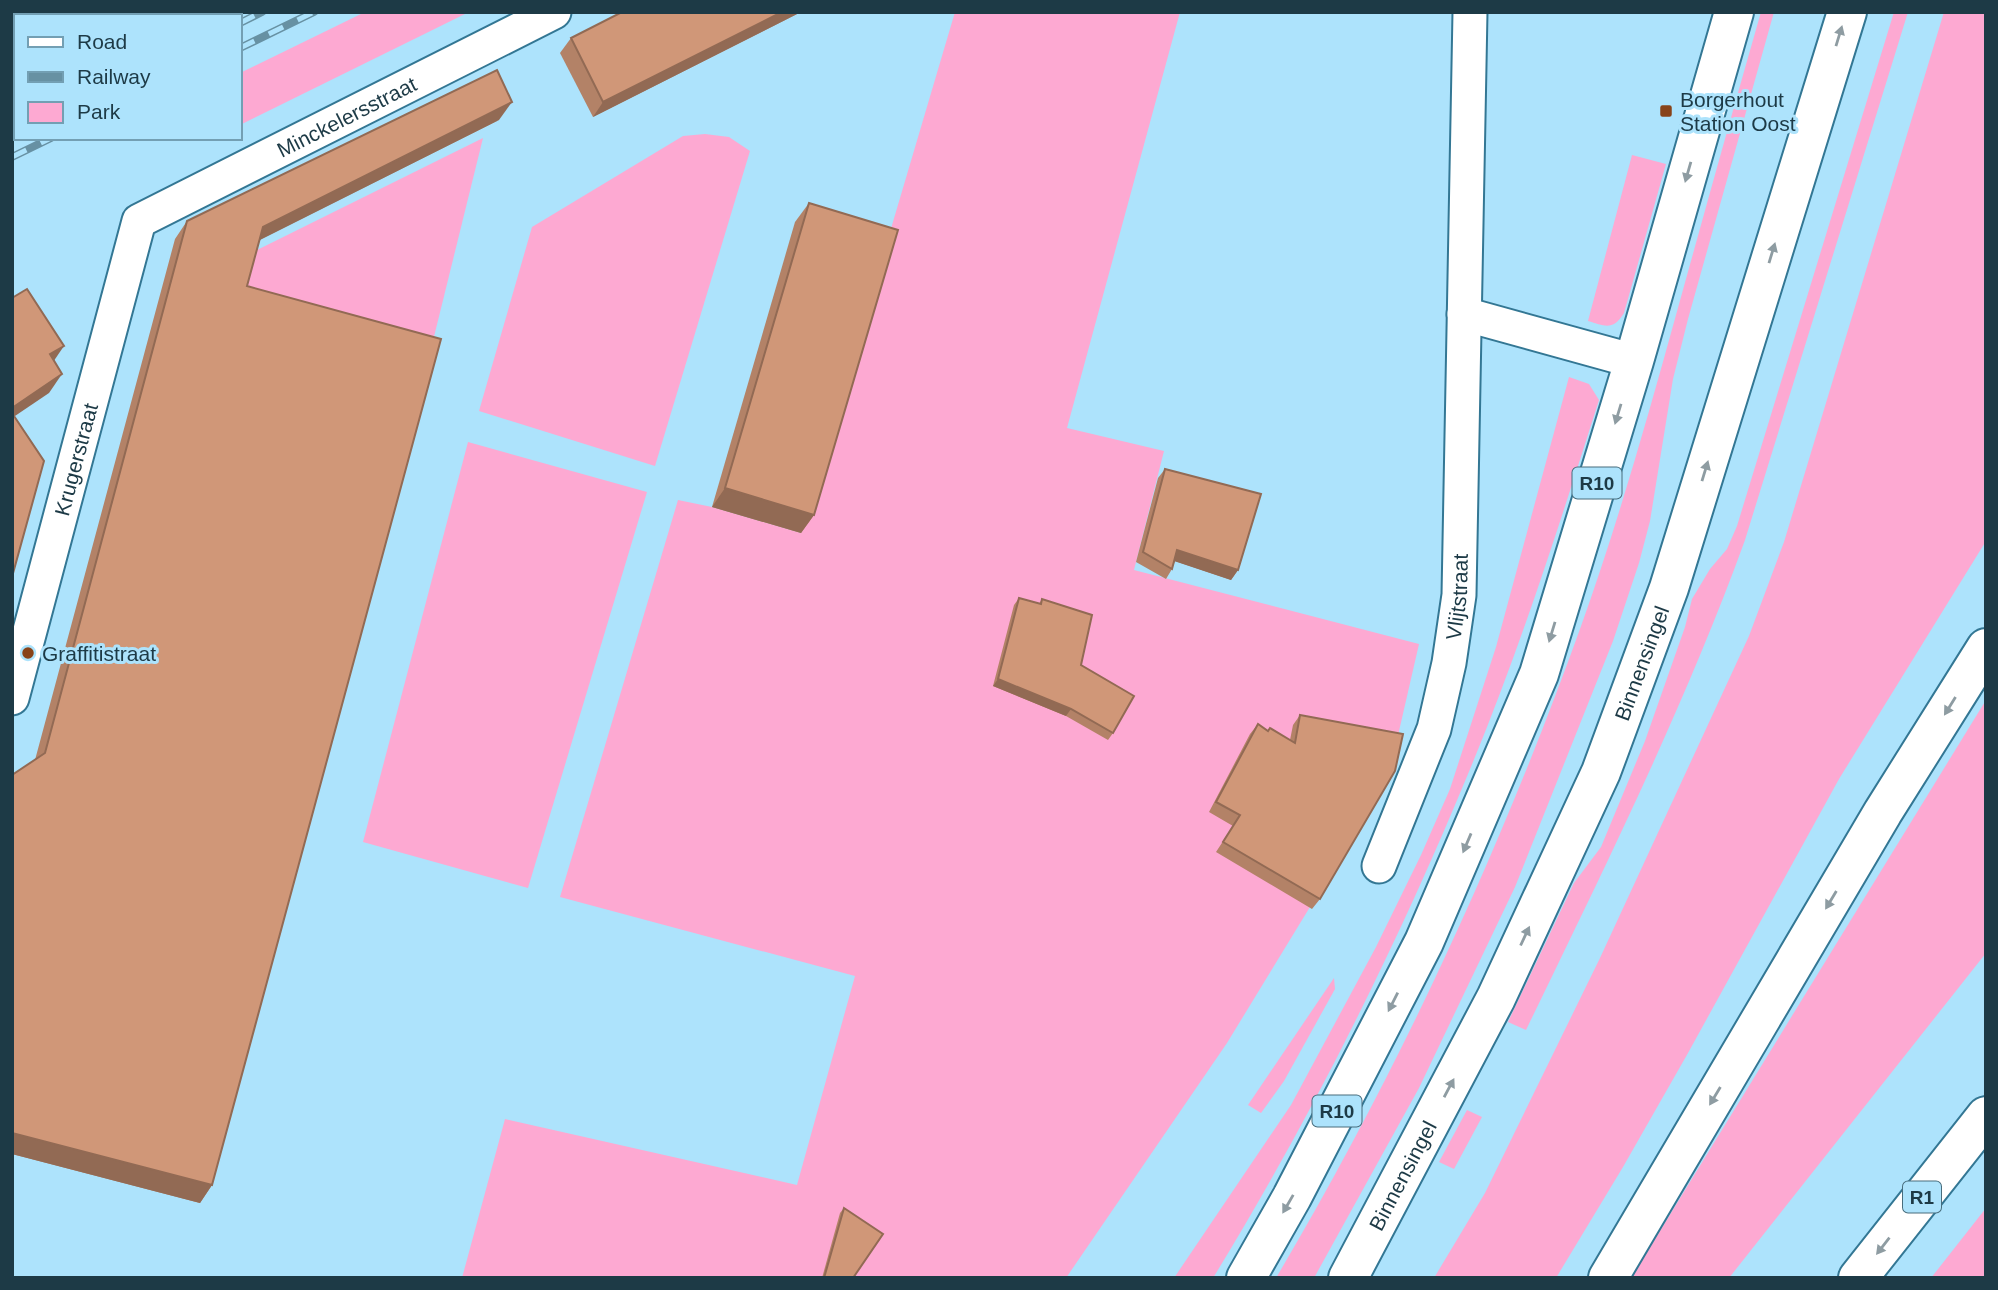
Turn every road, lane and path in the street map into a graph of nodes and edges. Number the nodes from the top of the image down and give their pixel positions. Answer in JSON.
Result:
{"nodes":[{"id":1,"x":554,"y":12,"type":"edge"},
{"id":2,"x":1470,"y":12,"type":"edge"},
{"id":3,"x":1734,"y":12,"type":"edge"},
{"id":4,"x":1847,"y":12,"type":"edge"},
{"id":5,"x":139,"y":220,"type":"joint"},
{"id":6,"x":1464,"y":314,"type":"junction"},
{"id":7,"x":1634,"y":361,"type":"junction"},
{"id":8,"x":1986,"y":648,"type":"edge"},
{"id":9,"x":12,"y":698,"type":"edge"},
{"id":10,"x":1378,"y":866,"type":"dead end"},
{"id":11,"x":1986,"y":1116,"type":"edge"},
{"id":12,"x":1246,"y":1278,"type":"edge"},
{"id":13,"x":1348,"y":1278,"type":"edge"},
{"id":14,"x":1608,"y":1278,"type":"edge"},
{"id":15,"x":1858,"y":1278,"type":"edge"}],
"edges":[{"from":1,"to":5,"type":"street","name":"Minckelersstraat"},
{"from":2,"to":6,"type":"street","name":"Vlijtstraat"},
{"from":3,"to":7,"type":"main road","number":"R10","one_way":true},
{"from":13,"to":4,"type":"main road","name":"Binnensingel","one_way":true},
{"from":5,"to":9,"type":"street","name":"Krugerstraat"},
{"from":6,"to":7,"type":"street"},
{"from":6,"to":10,"type":"street","name":"Vlijtstraat"},
{"from":7,"to":12,"type":"main road","number":"R10","one_way":true},
{"from":8,"to":14,"type":"main road","one_way":true},
{"from":11,"to":15,"type":"main road","number":"R1","one_way":true}]}
